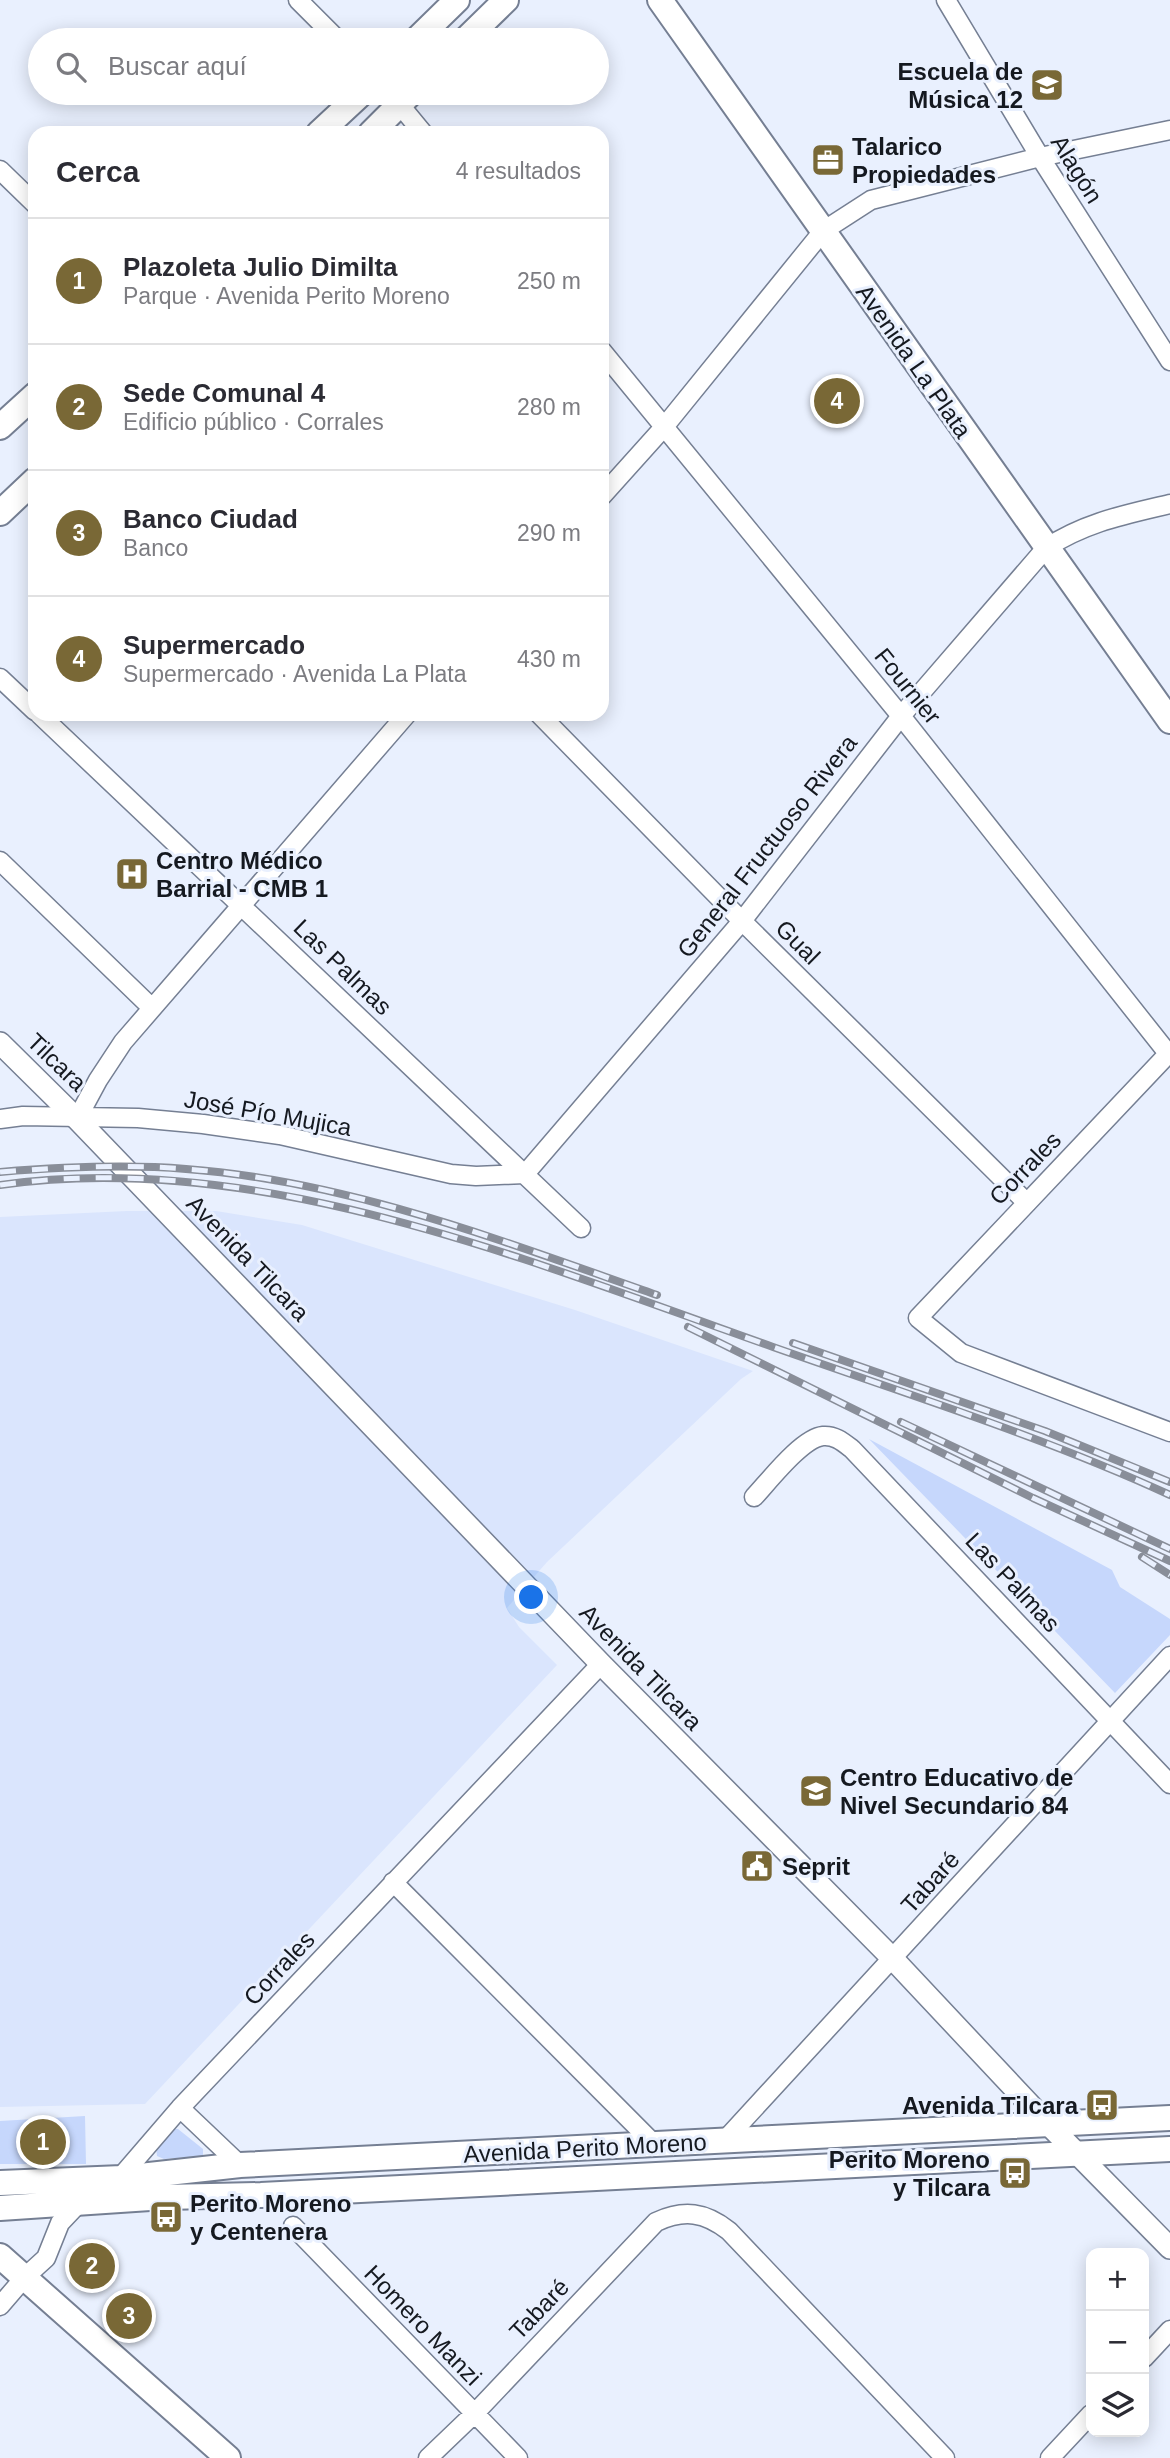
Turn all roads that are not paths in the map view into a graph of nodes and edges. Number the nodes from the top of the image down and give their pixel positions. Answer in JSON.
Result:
{"nodes":[{"id":1,"x":298,"y":0,"type":"edge"},
{"id":2,"x":457,"y":0,"type":"edge"},
{"id":3,"x":506,"y":0,"type":"edge"},
{"id":4,"x":660,"y":0,"type":"edge"},
{"id":5,"x":946,"y":0,"type":"edge"},
{"id":6,"x":326,"y":28,"type":"edge"},
{"id":7,"x":428,"y":28,"type":"edge"},
{"id":8,"x":477,"y":28,"type":"edge"},
{"id":9,"x":349,"y":105,"type":"edge"},
{"id":10,"x":393,"y":105,"type":"edge"},
{"id":11,"x":406,"y":105,"type":"edge"},
{"id":12,"x":327,"y":126,"type":"edge"},
{"id":13,"x":376,"y":126,"type":"edge"},
{"id":14,"x":419,"y":126,"type":"edge"},
{"id":15,"x":1170,"y":130,"type":"edge"},
{"id":16,"x":1040,"y":158,"type":"junction"},
{"id":17,"x":0,"y":170,"type":"edge"},
{"id":18,"x":28,"y":197,"type":"edge"},
{"id":19,"x":823,"y":231,"type":"junction"},
{"id":20,"x":609,"y":360,"type":"edge"},
{"id":21,"x":1170,"y":361,"type":"edge"},
{"id":22,"x":28,"y":401,"type":"edge"},
{"id":23,"x":0,"y":427,"type":"edge"},
{"id":24,"x":664,"y":427,"type":"junction"},
{"id":25,"x":28,"y":487,"type":"edge"},
{"id":26,"x":609,"y":488,"type":"edge"},
{"id":27,"x":1170,"y":504,"type":"edge"},
{"id":28,"x":0,"y":513,"type":"edge"},
{"id":29,"x":1046,"y":548,"type":"junction"},
{"id":30,"x":0,"y":678,"type":"edge"},
{"id":31,"x":28,"y":704,"type":"edge"},
{"id":32,"x":901,"y":716,"type":"junction"},
{"id":33,"x":47,"y":721,"type":"edge"},
{"id":34,"x":401,"y":721,"type":"edge"},
{"id":35,"x":547,"y":721,"type":"edge"},
{"id":36,"x":1170,"y":721,"type":"edge"},
{"id":37,"x":0,"y":861,"type":"edge"},
{"id":38,"x":241,"y":904,"type":"junction"},
{"id":39,"x":742,"y":921,"type":"junction"},
{"id":40,"x":152,"y":1008,"type":"junction"},
{"id":41,"x":0,"y":1043,"type":"edge"},
{"id":42,"x":1169,"y":1054,"type":"edge"},
{"id":43,"x":0,"y":1119,"type":"edge"},
{"id":44,"x":78,"y":1119,"type":"junction"},
{"id":45,"x":525,"y":1174,"type":"junction"},
{"id":46,"x":1026,"y":1202,"type":"junction"},
{"id":47,"x":581,"y":1228,"type":"dead end"},
{"id":48,"x":1170,"y":1432,"type":"edge"},
{"id":49,"x":754,"y":1497,"type":"dead end"},
{"id":50,"x":1170,"y":1656,"type":"edge"},
{"id":51,"x":601,"y":1664,"type":"junction"},
{"id":52,"x":1111,"y":1721,"type":"junction"},
{"id":53,"x":1170,"y":1784,"type":"edge"},
{"id":54,"x":394,"y":1882,"type":"junction"},
{"id":55,"x":893,"y":1959,"type":"junction"},
{"id":56,"x":180,"y":2108,"type":"junction"},
{"id":57,"x":1170,"y":2118,"type":"edge"},
{"id":58,"x":1047,"y":2123,"type":"junction"},
{"id":59,"x":724,"y":2140,"type":"junction"},
{"id":60,"x":654,"y":2144,"type":"junction"},
{"id":61,"x":1170,"y":2149,"type":"edge"},
{"id":62,"x":1079,"y":2153,"type":"junction"},
{"id":63,"x":240,"y":2165,"type":"junction"},
{"id":64,"x":122,"y":2178,"type":"junction"},
{"id":65,"x":0,"y":2183,"type":"edge"},
{"id":66,"x":78,"y":2204,"type":"junction"},
{"id":67,"x":0,"y":2208,"type":"edge"},
{"id":68,"x":293,"y":2226,"type":"dead end"},
{"id":69,"x":1170,"y":2248,"type":"edge"},
{"id":70,"x":0,"y":2256,"type":"edge"},
{"id":71,"x":24,"y":2278,"type":"junction"},
{"id":72,"x":0,"y":2306,"type":"edge"},
{"id":73,"x":1170,"y":2330,"type":"edge"},
{"id":74,"x":1149,"y":2353,"type":"edge"},
{"id":75,"x":475,"y":2413,"type":"junction"},
{"id":76,"x":1086,"y":2419,"type":"edge"},
{"id":77,"x":228,"y":2458,"type":"edge"},
{"id":78,"x":428,"y":2458,"type":"edge"},
{"id":79,"x":518,"y":2458,"type":"edge"},
{"id":80,"x":945,"y":2458,"type":"edge"},
{"id":81,"x":1050,"y":2458,"type":"edge"}],
"edges":[{"from":1,"to":6,"type":"street"},
{"from":2,"to":7,"type":"main road"},
{"from":3,"to":8,"type":"main road"},
{"from":4,"to":19,"type":"main road","name":"Avenida La Plata"},
{"from":5,"to":16,"type":"street","name":"Alagón"},
{"from":9,"to":12,"type":"main road"},
{"from":10,"to":13,"type":"main road"},
{"from":11,"to":14,"type":"street"},
{"from":15,"to":16,"type":"street"},
{"from":16,"to":19,"type":"street"},
{"from":16,"to":21,"type":"street","name":"Alagón"},
{"from":17,"to":18,"type":"street"},
{"from":19,"to":24,"type":"street"},
{"from":19,"to":29,"type":"main road","name":"Avenida La Plata"},
{"from":20,"to":24,"type":"street","name":"Fournier"},
{"from":22,"to":23,"type":"main road"},
{"from":24,"to":26,"type":"street"},
{"from":24,"to":32,"type":"street","name":"Fournier"},
{"from":25,"to":28,"type":"main road"},
{"from":27,"to":29,"type":"street","name":"General Fructuoso Rivera"},
{"from":29,"to":32,"type":"street","name":"General Fructuoso Rivera"},
{"from":29,"to":36,"type":"main road","name":"Avenida La Plata"},
{"from":30,"to":31,"type":"street","name":"Las Palmas"},
{"from":32,"to":39,"type":"street","name":"General Fructuoso Rivera"},
{"from":32,"to":42,"type":"street","name":"Fournier"},
{"from":33,"to":38,"type":"street","name":"Las Palmas"},
{"from":34,"to":38,"type":"street"},
{"from":35,"to":39,"type":"street","name":"Gual"},
{"from":37,"to":40,"type":"street"},
{"from":38,"to":40,"type":"street"},
{"from":38,"to":45,"type":"street","name":"Las Palmas"},
{"from":39,"to":45,"type":"street","name":"General Fructuoso Rivera"},
{"from":39,"to":46,"type":"street","name":"Gual"},
{"from":40,"to":44,"type":"street"},
{"from":41,"to":44,"type":"street","name":"Tilcara"},
{"from":42,"to":46,"type":"street","name":"Corrales"},
{"from":43,"to":44,"type":"street","name":"José Pío Mujica"},
{"from":44,"to":45,"type":"street","name":"José Pío Mujica"},
{"from":44,"to":51,"type":"street","name":"Avenida Tilcara"},
{"from":45,"to":47,"type":"street","name":"Las Palmas"},
{"from":46,"to":48,"type":"street","name":"Corrales"},
{"from":49,"to":52,"type":"street","name":"Las Palmas"},
{"from":50,"to":52,"type":"street","name":"Tabaré"},
{"from":51,"to":54,"type":"street","name":"Corrales"},
{"from":51,"to":55,"type":"street","name":"Avenida Tilcara"},
{"from":52,"to":53,"type":"street","name":"Las Palmas"},
{"from":52,"to":55,"type":"street","name":"Tabaré"},
{"from":54,"to":56,"type":"street","name":"Corrales"},
{"from":54,"to":60,"type":"street"},
{"from":55,"to":58,"type":"street","name":"Avenida Tilcara"},
{"from":55,"to":59,"type":"street","name":"Tabaré"},
{"from":56,"to":63,"type":"street"},
{"from":56,"to":64,"type":"street","name":"Corrales"},
{"from":57,"to":58,"type":"main road","name":"Avenida Perito Moreno"},
{"from":58,"to":59,"type":"main road","name":"Avenida Perito Moreno"},
{"from":58,"to":62,"type":"street","name":"Avenida Tilcara"},
{"from":59,"to":60,"type":"main road","name":"Avenida Perito Moreno"},
{"from":60,"to":63,"type":"main road","name":"Avenida Perito Moreno"},
{"from":61,"to":62,"type":"main road","name":"Avenida Perito Moreno"},
{"from":62,"to":66,"type":"main road","name":"Avenida Perito Moreno"},
{"from":62,"to":69,"type":"street","name":"Avenida Tilcara"},
{"from":63,"to":64,"type":"main road","name":"Avenida Perito Moreno"},
{"from":64,"to":65,"type":"main road","name":"Avenida Perito Moreno"},
{"from":64,"to":66,"type":"street","name":"Corrales"},
{"from":66,"to":67,"type":"main road","name":"Avenida Perito Moreno"},
{"from":66,"to":71,"type":"street","name":"Corrales"},
{"from":68,"to":75,"type":"street","name":"Homero Manzi"},
{"from":70,"to":71,"type":"main road"},
{"from":71,"to":72,"type":"street","name":"Corrales"},
{"from":71,"to":77,"type":"main road"},
{"from":73,"to":74,"type":"street"},
{"from":75,"to":78,"type":"street","name":"Tabaré"},
{"from":75,"to":79,"type":"street","name":"Homero Manzi"},
{"from":75,"to":80,"type":"street","name":"Tabaré"},
{"from":76,"to":81,"type":"street"}]}
